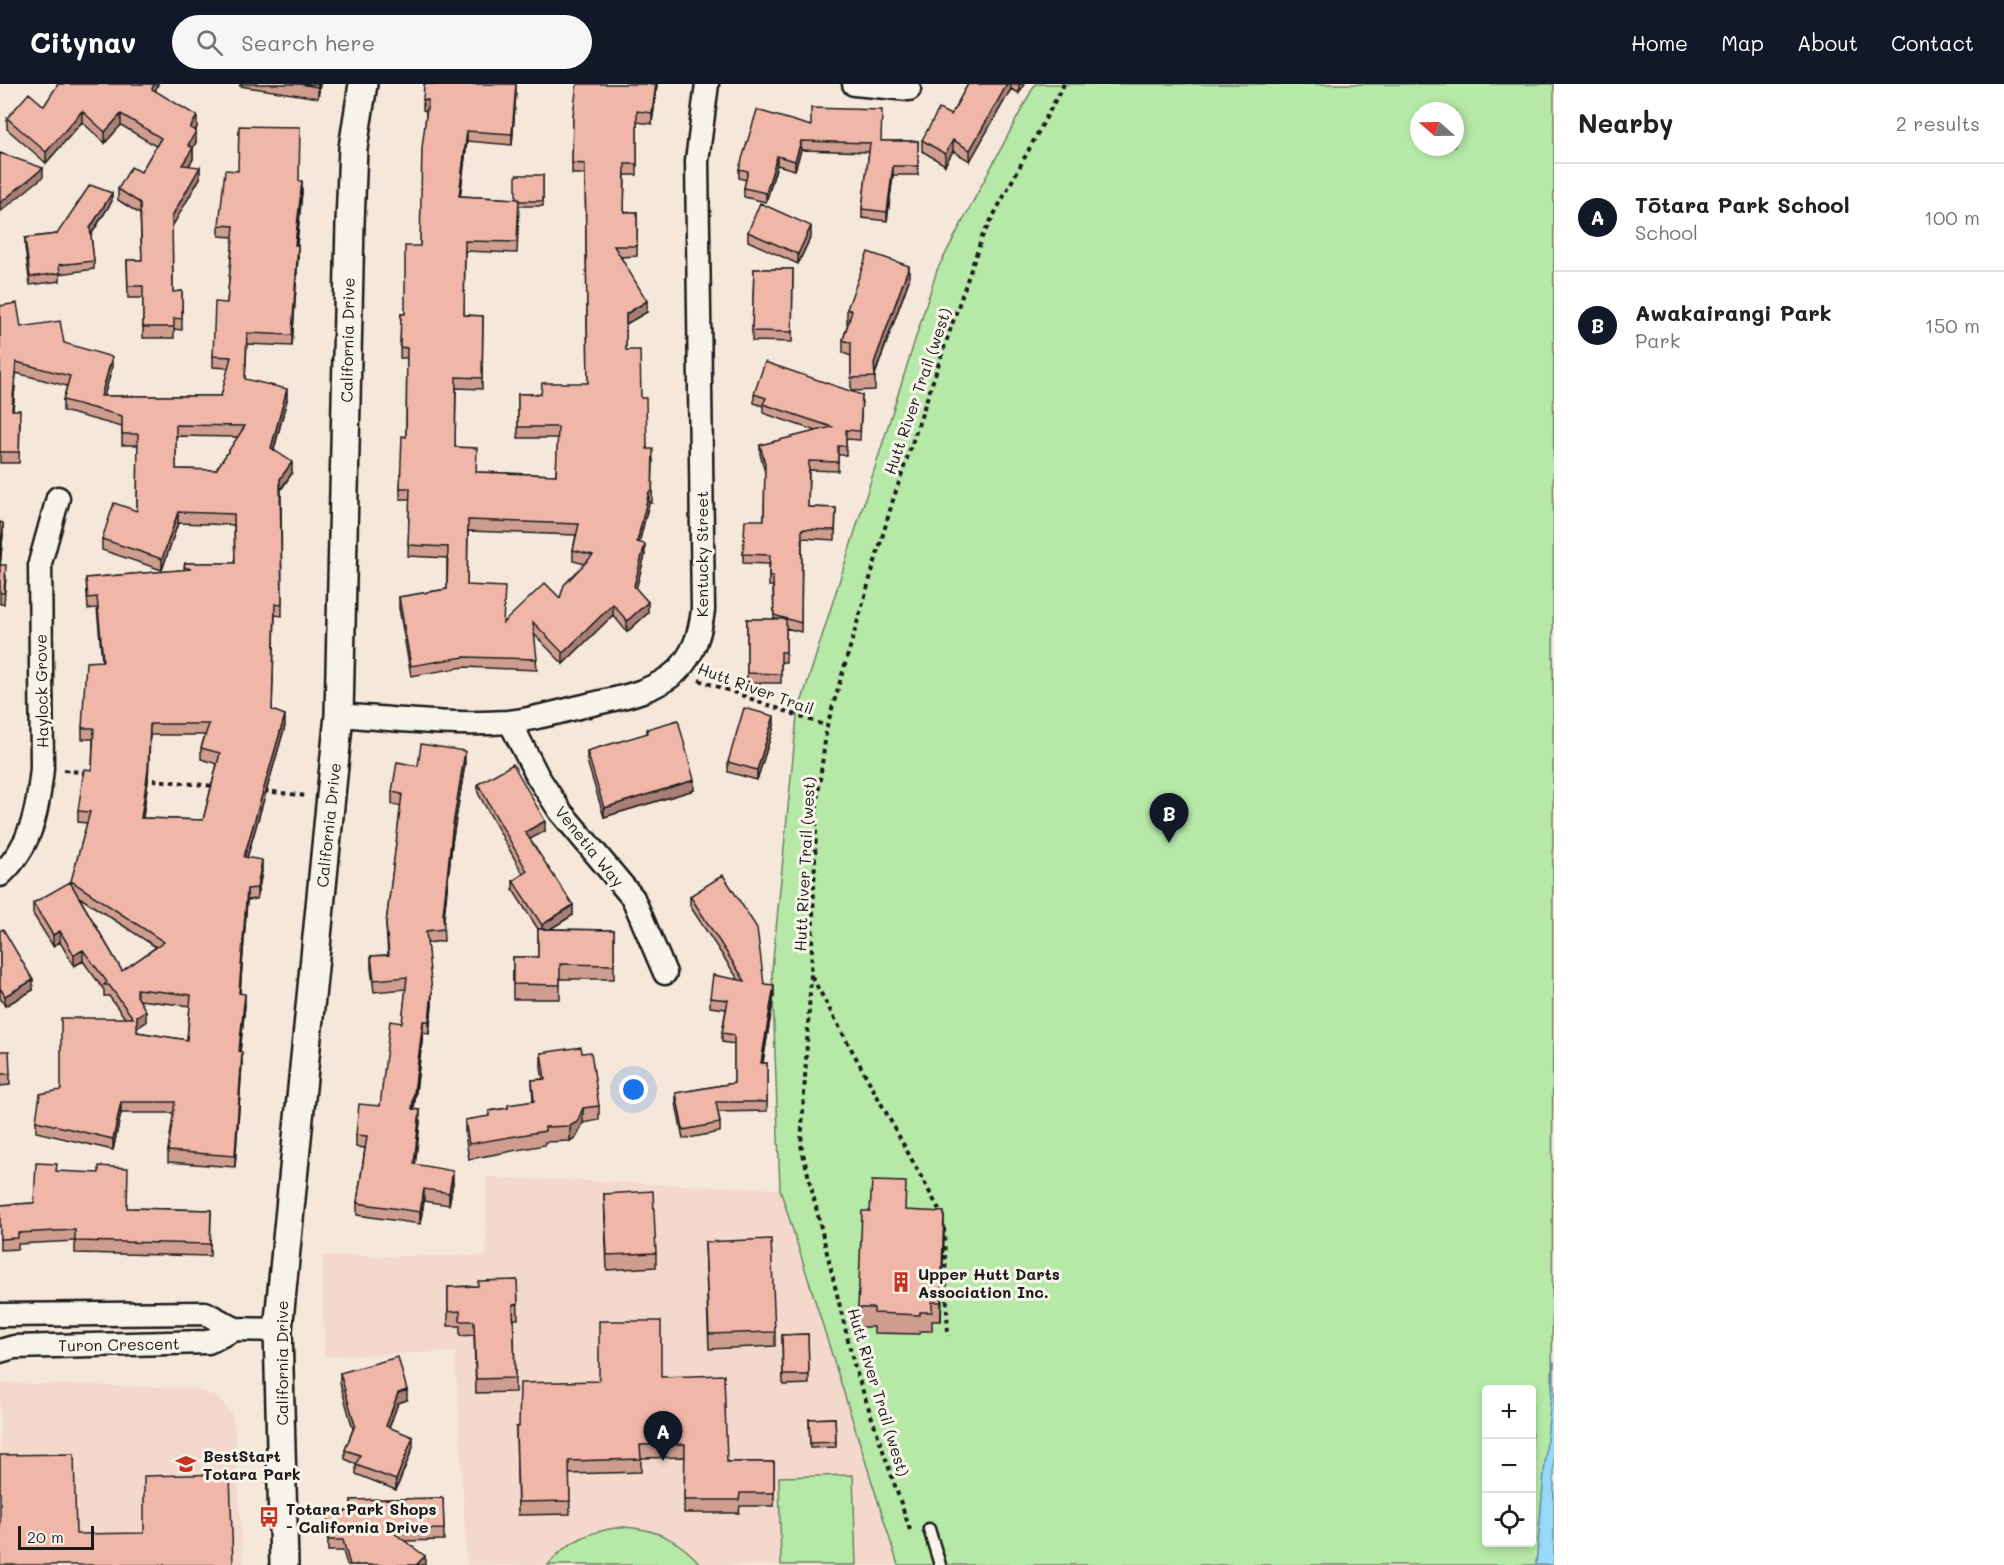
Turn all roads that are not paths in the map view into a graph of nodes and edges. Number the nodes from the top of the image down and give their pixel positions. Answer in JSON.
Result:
{"nodes":[{"id":1,"x":363,"y":84,"type":"edge"},
{"id":2,"x":707,"y":84,"type":"edge"},
{"id":3,"x":854,"y":84,"type":"edge"},
{"id":4,"x":909,"y":89,"type":"dead end"},
{"id":5,"x":58,"y":498,"type":"dead end"},
{"id":6,"x":339,"y":715,"type":"junction"},
{"id":7,"x":510,"y":722,"type":"junction"},
{"id":8,"x":0,"y":875,"type":"edge"},
{"id":9,"x":665,"y":973,"type":"dead end"},
{"id":10,"x":0,"y":1315,"type":"edge"},
{"id":11,"x":235,"y":1329,"type":"junction"},
{"id":12,"x":278,"y":1330,"type":"junction"},
{"id":13,"x":0,"y":1351,"type":"edge"},
{"id":14,"x":929,"y":1529,"type":"dead end"},
{"id":15,"x":284,"y":1565,"type":"edge"},
{"id":16,"x":940,"y":1565,"type":"edge"}],
"edges":[{"from":1,"to":6,"type":"street","name":"California Drive"},
{"from":2,"to":7,"type":"street","name":"Kentucky Street"},
{"from":3,"to":4,"type":"street"},
{"from":5,"to":8,"type":"street","name":"Haylock Grove"},
{"from":6,"to":7,"type":"street","name":"Kentucky Street"},
{"from":6,"to":12,"type":"street","name":"California Drive"},
{"from":7,"to":9,"type":"street","name":"Venetia Way"},
{"from":10,"to":11,"type":"street","name":"Turon Crescent"},
{"from":11,"to":12,"type":"street","name":"Turon Crescent"},
{"from":11,"to":13,"type":"street","name":"Turon Crescent"},
{"from":12,"to":15,"type":"street","name":"California Drive"},
{"from":14,"to":16,"type":"lane"}]}
